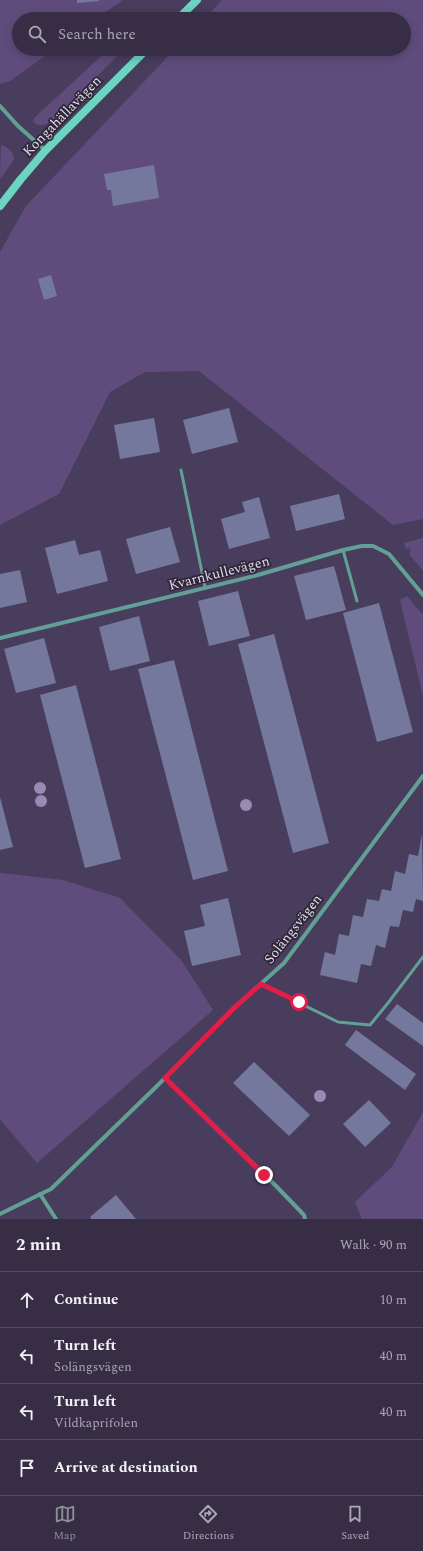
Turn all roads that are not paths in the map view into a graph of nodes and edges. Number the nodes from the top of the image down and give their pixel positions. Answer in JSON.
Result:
{"nodes":[{"id":1,"x":197,"y":0,"type":"edge"},
{"id":2,"x":185,"y":12,"type":"edge"},
{"id":3,"x":140,"y":56,"type":"edge"},
{"id":4,"x":0,"y":106,"type":"edge"},
{"id":5,"x":46,"y":151,"type":"junction"},
{"id":6,"x":0,"y":206,"type":"edge"},
{"id":7,"x":180,"y":470,"type":"dead end"},
{"id":8,"x":343,"y":550,"type":"junction"},
{"id":9,"x":205,"y":587,"type":"junction"},
{"id":10,"x":423,"y":595,"type":"edge"},
{"id":11,"x":357,"y":601,"type":"dead end"},
{"id":12,"x":0,"y":638,"type":"edge"},
{"id":13,"x":423,"y":776,"type":"edge"},
{"id":14,"x":423,"y":957,"type":"edge"},
{"id":15,"x":261,"y":984,"type":"junction"},
{"id":16,"x":165,"y":1078,"type":"junction"},
{"id":17,"x":40,"y":1194,"type":"junction"},
{"id":18,"x":0,"y":1214,"type":"edge"},
{"id":19,"x":56,"y":1219,"type":"edge"},
{"id":20,"x":305,"y":1219,"type":"edge"}],
"edges":[{"from":1,"to":2,"type":"street"},
{"from":3,"to":5,"type":"street","name":"Kongahällavägen"},
{"from":4,"to":5,"type":"street"},
{"from":5,"to":6,"type":"street","name":"Kongahällavägen"},
{"from":7,"to":9,"type":"lane"},
{"from":8,"to":9,"type":"street","name":"Kvarnkullevägen"},
{"from":8,"to":10,"type":"street","name":"Kvarnkullevägen"},
{"from":8,"to":11,"type":"lane"},
{"from":9,"to":12,"type":"street","name":"Kvarnkullevägen"},
{"from":13,"to":15,"type":"street","name":"Solängsvägen"},
{"from":14,"to":15,"type":"lane"},
{"from":15,"to":16,"type":"street","name":"Solängsvägen"},
{"from":16,"to":17,"type":"street","name":"Solängsvägen"},
{"from":16,"to":20,"type":"street"},
{"from":17,"to":18,"type":"street","name":"Solängsvägen"},
{"from":17,"to":19,"type":"street"}]}
